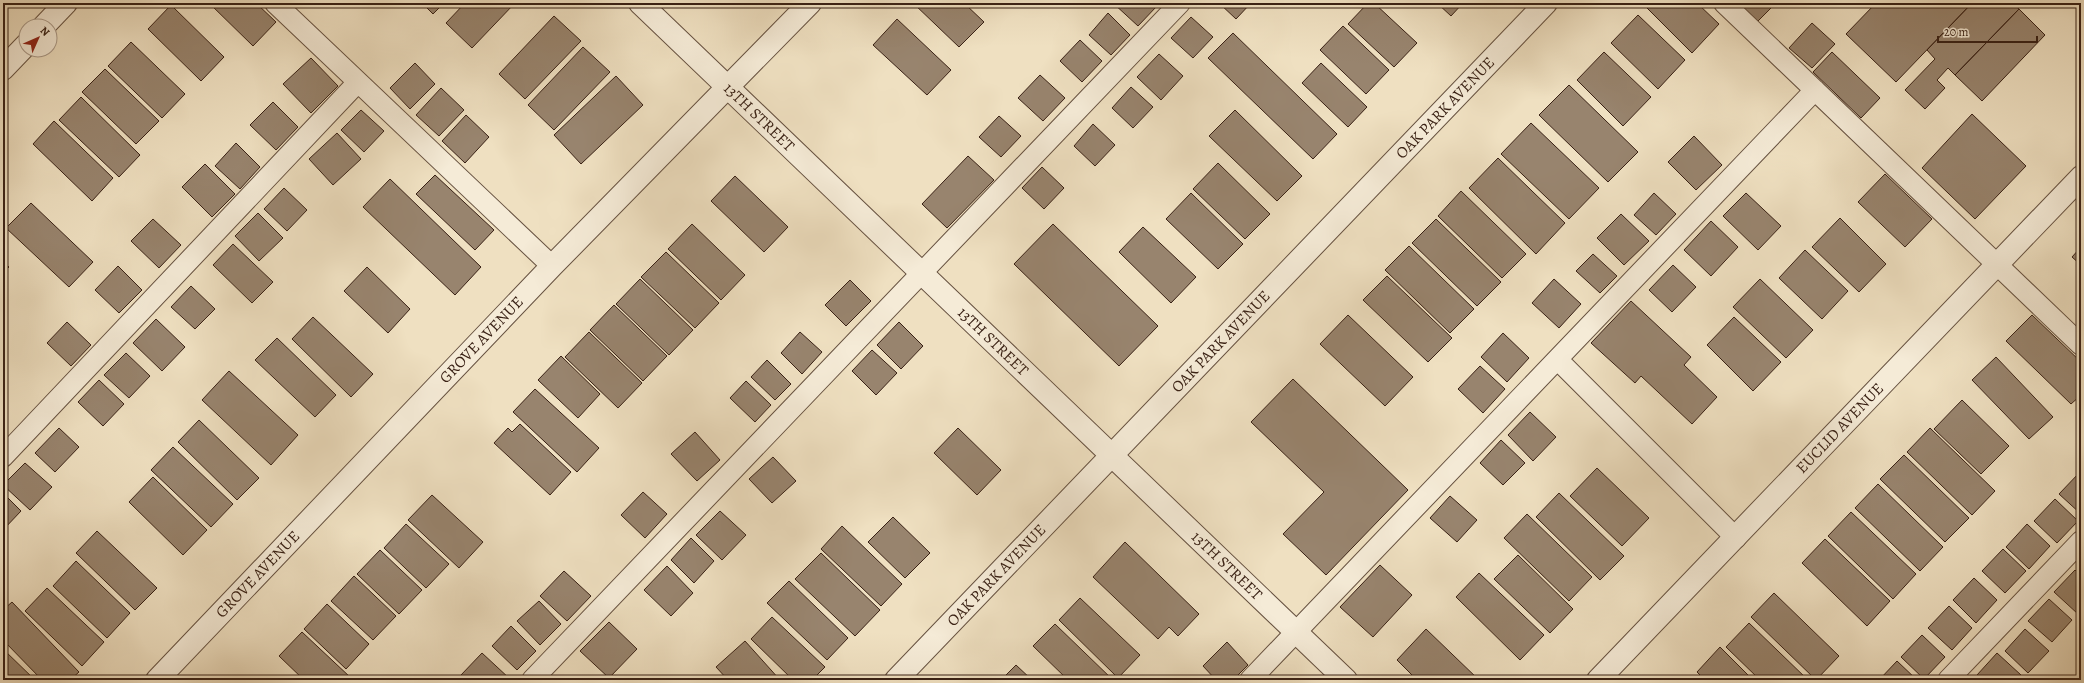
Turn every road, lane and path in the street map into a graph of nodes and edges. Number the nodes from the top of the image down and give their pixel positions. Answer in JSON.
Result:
{"nodes":[{"id":1,"x":66,"y":3,"type":"edge"},
{"id":2,"x":275,"y":3,"type":"edge"},
{"id":3,"x":640,"y":3,"type":"edge"},
{"id":4,"x":810,"y":3,"type":"edge"},
{"id":5,"x":1180,"y":3,"type":"edge"},
{"id":6,"x":1546,"y":3,"type":"edge"},
{"id":7,"x":1724,"y":3,"type":"edge"},
{"id":8,"x":52,"y":18,"type":"edge"},
{"id":9,"x":18,"y":53,"type":"edge"},
{"id":10,"x":3,"y":69,"type":"edge"},
{"id":11,"x":358,"y":82,"type":"junction"},
{"id":12,"x":728,"y":88,"type":"junction"},
{"id":13,"x":1815,"y":90,"type":"junction"},
{"id":14,"x":2081,"y":177,"type":"edge"},
{"id":15,"x":1998,"y":265,"type":"junction"},
{"id":16,"x":552,"y":266,"type":"junction"},
{"id":17,"x":921,"y":273,"type":"junction"},
{"id":18,"x":2081,"y":345,"type":"edge"},
{"id":19,"x":1558,"y":360,"type":"junction"},
{"id":20,"x":1111,"y":454,"type":"junction"},
{"id":21,"x":3,"y":457,"type":"edge"},
{"id":22,"x":1736,"y":538,"type":"junction"},
{"id":23,"x":2081,"y":541,"type":"edge"},
{"id":24,"x":1296,"y":632,"type":"junction"},
{"id":25,"x":156,"y":680,"type":"edge"},
{"id":26,"x":532,"y":680,"type":"edge"},
{"id":27,"x":896,"y":680,"type":"edge"},
{"id":28,"x":1250,"y":680,"type":"edge"},
{"id":29,"x":1346,"y":680,"type":"edge"},
{"id":30,"x":1598,"y":680,"type":"edge"},
{"id":31,"x":1948,"y":680,"type":"edge"}],
"edges":[{"from":1,"to":8,"type":"street"},
{"from":2,"to":11,"type":"lane"},
{"from":3,"to":12,"type":"street","name":"13TH STREET"},
{"from":4,"to":12,"type":"street","name":"GROVE AVENUE"},
{"from":5,"to":17,"type":"lane"},
{"from":6,"to":20,"type":"street","name":"OAK PARK AVENUE"},
{"from":7,"to":13,"type":"lane"},
{"from":9,"to":10,"type":"street"},
{"from":11,"to":16,"type":"lane"},
{"from":11,"to":21,"type":"lane"},
{"from":12,"to":16,"type":"street","name":"GROVE AVENUE"},
{"from":12,"to":17,"type":"street","name":"13TH STREET"},
{"from":13,"to":15,"type":"lane"},
{"from":13,"to":19,"type":"lane"},
{"from":14,"to":15,"type":"street","name":"EUCLID AVENUE"},
{"from":15,"to":18,"type":"lane"},
{"from":15,"to":22,"type":"street","name":"EUCLID AVENUE"},
{"from":16,"to":25,"type":"street","name":"GROVE AVENUE"},
{"from":17,"to":20,"type":"street","name":"13TH STREET"},
{"from":17,"to":26,"type":"lane"},
{"from":19,"to":22,"type":"lane"},
{"from":19,"to":24,"type":"lane"},
{"from":20,"to":24,"type":"street","name":"13TH STREET"},
{"from":20,"to":27,"type":"street","name":"OAK PARK AVENUE"},
{"from":22,"to":30,"type":"street","name":"EUCLID AVENUE"},
{"from":23,"to":31,"type":"lane"},
{"from":24,"to":28,"type":"lane"},
{"from":24,"to":29,"type":"street","name":"13TH STREET"}]}
